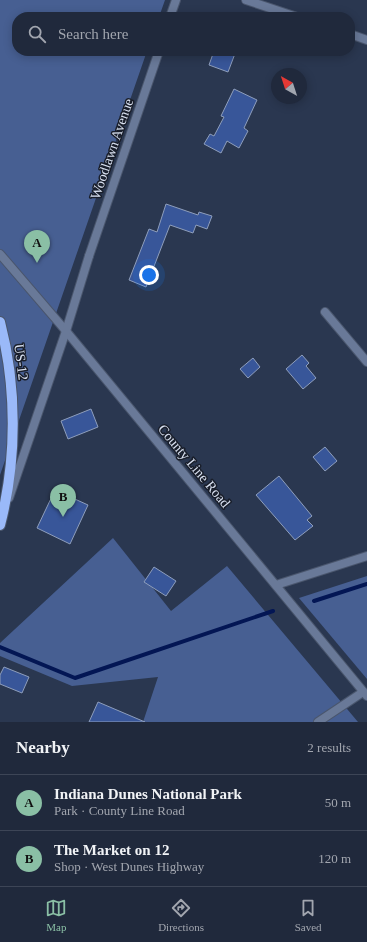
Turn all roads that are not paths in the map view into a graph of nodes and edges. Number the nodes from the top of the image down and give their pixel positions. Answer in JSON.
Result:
{"nodes":[{"id":1,"x":176,"y":0,"type":"edge"},
{"id":2,"x":246,"y":0,"type":"edge"},
{"id":3,"x":172,"y":12,"type":"edge"},
{"id":4,"x":282,"y":12,"type":"edge"},
{"id":5,"x":355,"y":36,"type":"edge"},
{"id":6,"x":367,"y":40,"type":"edge"},
{"id":7,"x":156,"y":56,"type":"edge"},
{"id":8,"x":0,"y":254,"type":"edge"},
{"id":9,"x":324,"y":312,"type":"dead end"},
{"id":10,"x":0,"y":322,"type":"edge"},
{"id":11,"x":66,"y":331,"type":"junction"},
{"id":12,"x":367,"y":362,"type":"edge"},
{"id":13,"x":0,"y":525,"type":"edge"},
{"id":14,"x":367,"y":556,"type":"edge"},
{"id":15,"x":276,"y":585,"type":"junction"},
{"id":16,"x":365,"y":694,"type":"edge"},
{"id":17,"x":318,"y":722,"type":"edge"}],
"edges":[{"from":1,"to":3,"type":"street"},
{"from":2,"to":4,"type":"street"},
{"from":5,"to":6,"type":"street"},
{"from":7,"to":11,"type":"street","name":"Woodlawn Avenue"},
{"from":8,"to":11,"type":"street","name":"County Line Road"},
{"from":9,"to":12,"type":"street"},
{"from":10,"to":13,"type":"main road","name":"US-12"},
{"from":11,"to":13,"type":"street","name":"Woodlawn Avenue"},
{"from":11,"to":15,"type":"street","name":"County Line Road"},
{"from":14,"to":15,"type":"street"},
{"from":15,"to":16,"type":"street","name":"County Line Road"},
{"from":16,"to":17,"type":"street"}]}
